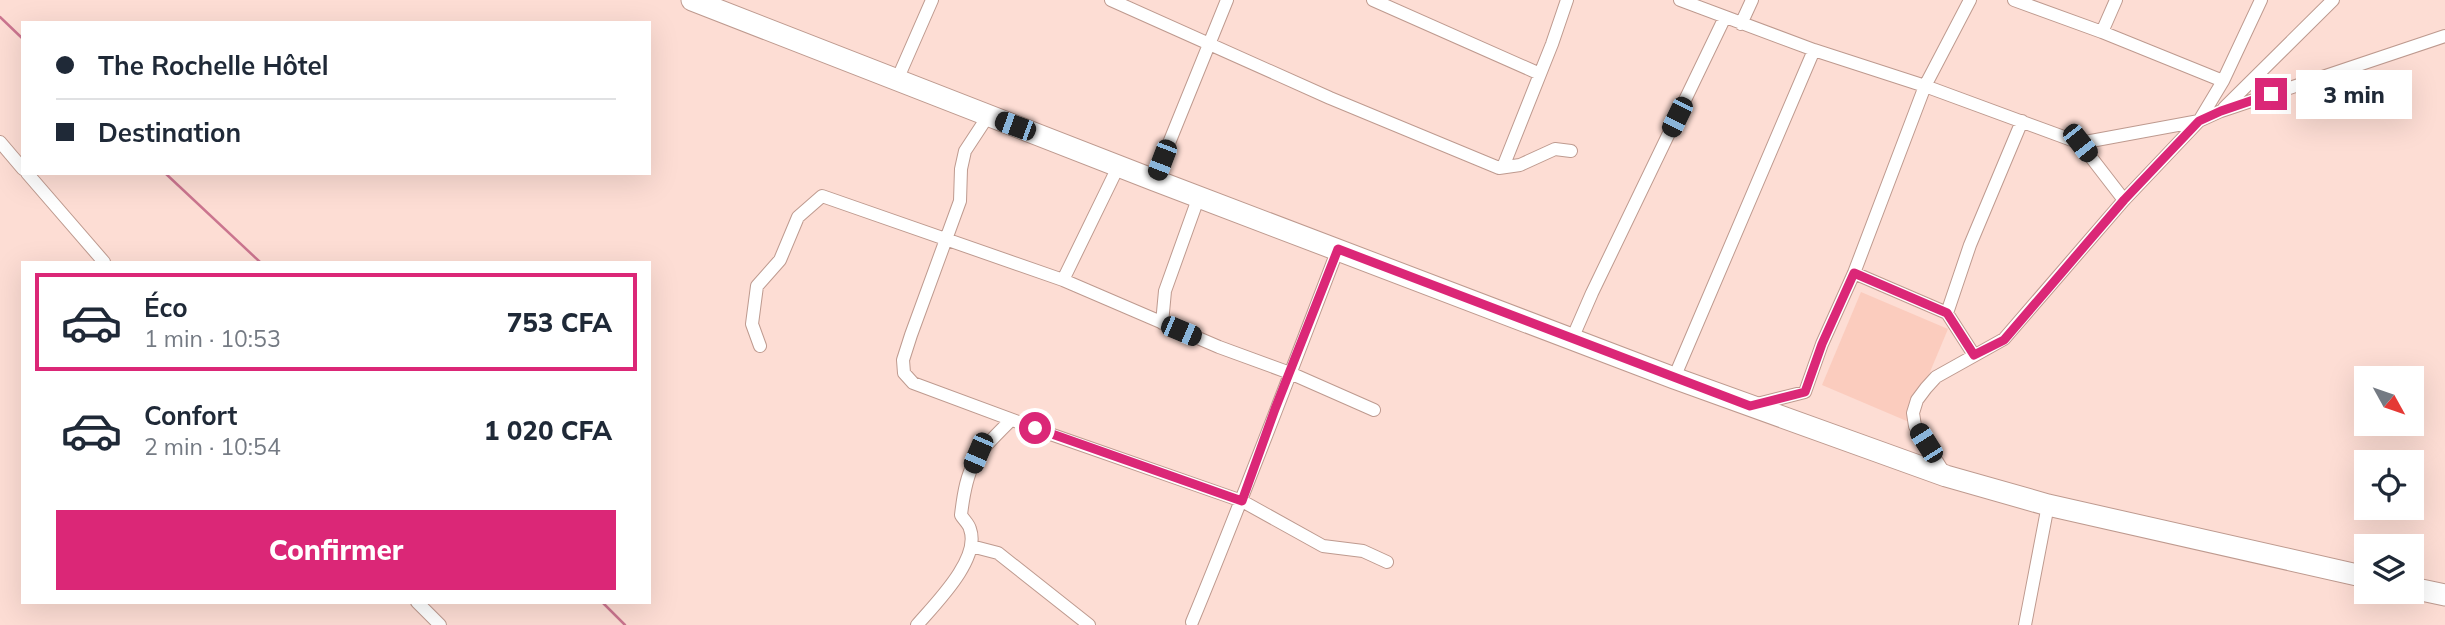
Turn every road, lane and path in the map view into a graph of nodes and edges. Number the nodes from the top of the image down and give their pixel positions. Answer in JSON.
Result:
{"nodes":[{"id":1,"x":692,"y":0,"type":"edge"},
{"id":2,"x":932,"y":0,"type":"edge"},
{"id":3,"x":1111,"y":0,"type":"edge"},
{"id":4,"x":1227,"y":0,"type":"edge"},
{"id":5,"x":1373,"y":0,"type":"edge"},
{"id":6,"x":1567,"y":0,"type":"edge"},
{"id":7,"x":1680,"y":0,"type":"edge"},
{"id":8,"x":1752,"y":0,"type":"edge"},
{"id":9,"x":1970,"y":0,"type":"edge"},
{"id":10,"x":2014,"y":0,"type":"edge"},
{"id":11,"x":2116,"y":0,"type":"edge"},
{"id":12,"x":2261,"y":0,"type":"edge"},
{"id":13,"x":2333,"y":0,"type":"edge"},
{"id":14,"x":1725,"y":17,"type":"junction"},
{"id":15,"x":1741,"y":24,"type":"junction"},
{"id":16,"x":2102,"y":32,"type":"junction"},
{"id":17,"x":2445,"y":36,"type":"edge"},
{"id":18,"x":1209,"y":44,"type":"junction"},
{"id":19,"x":1814,"y":50,"type":"junction"},
{"id":20,"x":1540,"y":74,"type":"junction"},
{"id":21,"x":897,"y":80,"type":"junction"},
{"id":22,"x":2223,"y":81,"type":"junction"},
{"id":23,"x":1925,"y":86,"type":"junction"},
{"id":24,"x":2221,"y":111,"type":"junction"},
{"id":25,"x":988,"y":116,"type":"junction"},
{"id":26,"x":2022,"y":121,"type":"junction"},
{"id":27,"x":2199,"y":121,"type":"junction"},
{"id":28,"x":0,"y":142,"type":"edge"},
{"id":29,"x":2080,"y":143,"type":"junction"},
{"id":30,"x":1571,"y":151,"type":"dead end"},
{"id":31,"x":1119,"y":165,"type":"junction"},
{"id":32,"x":21,"y":167,"type":"edge"},
{"id":33,"x":1503,"y":167,"type":"junction"},
{"id":34,"x":29,"y":175,"type":"edge"},
{"id":35,"x":1154,"y":180,"type":"junction"},
{"id":36,"x":1199,"y":196,"type":"junction"},
{"id":37,"x":2124,"y":200,"type":"junction"},
{"id":38,"x":944,"y":240,"type":"junction"},
{"id":39,"x":1338,"y":249,"type":"junction"},
{"id":40,"x":103,"y":261,"type":"edge"},
{"id":41,"x":1854,"y":273,"type":"junction"},
{"id":42,"x":1063,"y":280,"type":"junction"},
{"id":43,"x":1947,"y":313,"type":"junction"},
{"id":44,"x":1162,"y":323,"type":"junction"},
{"id":45,"x":1572,"y":339,"type":"junction"},
{"id":46,"x":760,"y":346,"type":"dead end"},
{"id":47,"x":1974,"y":355,"type":"junction"},
{"id":48,"x":1290,"y":373,"type":"junction"},
{"id":49,"x":1674,"y":378,"type":"junction"},
{"id":50,"x":1750,"y":406,"type":"junction"},
{"id":51,"x":1374,"y":410,"type":"dead end"},
{"id":52,"x":1011,"y":420,"type":"junction"},
{"id":53,"x":1946,"y":476,"type":"junction"},
{"id":54,"x":1242,"y":501,"type":"junction"},
{"id":55,"x":2048,"y":506,"type":"junction"},
{"id":56,"x":971,"y":546,"type":"junction"},
{"id":57,"x":1387,"y":562,"type":"dead end"},
{"id":58,"x":2354,"y":575,"type":"edge"},
{"id":59,"x":2424,"y":591,"type":"edge"},
{"id":60,"x":2445,"y":595,"type":"edge"},
{"id":61,"x":419,"y":604,"type":"edge"},
{"id":62,"x":1192,"y":622,"type":"dead end"},
{"id":63,"x":440,"y":625,"type":"edge"},
{"id":64,"x":917,"y":625,"type":"edge"},
{"id":65,"x":1089,"y":625,"type":"edge"},
{"id":66,"x":2025,"y":625,"type":"edge"}],
"edges":[{"from":1,"to":21,"type":"highway"},
{"from":2,"to":21,"type":"street"},
{"from":3,"to":18,"type":"street"},
{"from":4,"to":18,"type":"street"},
{"from":5,"to":20,"type":"street"},
{"from":6,"to":20,"type":"street"},
{"from":7,"to":14,"type":"street"},
{"from":8,"to":15,"type":"street"},
{"from":9,"to":23,"type":"street"},
{"from":10,"to":16,"type":"street"},
{"from":11,"to":16,"type":"street"},
{"from":12,"to":22,"type":"street"},
{"from":13,"to":24,"type":"street"},
{"from":14,"to":15,"type":"street"},
{"from":14,"to":45,"type":"street"},
{"from":15,"to":19,"type":"street"},
{"from":16,"to":22,"type":"street"},
{"from":17,"to":24,"type":"street"},
{"from":18,"to":33,"type":"street"},
{"from":18,"to":35,"type":"street"},
{"from":19,"to":23,"type":"street"},
{"from":19,"to":49,"type":"street"},
{"from":20,"to":33,"type":"street"},
{"from":21,"to":25,"type":"highway"},
{"from":22,"to":27,"type":"street"},
{"from":23,"to":26,"type":"street"},
{"from":23,"to":41,"type":"street"},
{"from":24,"to":27,"type":"street"},
{"from":25,"to":31,"type":"highway"},
{"from":25,"to":38,"type":"street"},
{"from":26,"to":29,"type":"street"},
{"from":26,"to":43,"type":"street"},
{"from":27,"to":29,"type":"street"},
{"from":27,"to":37,"type":"street"},
{"from":28,"to":32,"type":"street"},
{"from":29,"to":37,"type":"street"},
{"from":30,"to":33,"type":"street"},
{"from":31,"to":35,"type":"highway"},
{"from":31,"to":42,"type":"street"},
{"from":34,"to":40,"type":"street"},
{"from":35,"to":36,"type":"highway"},
{"from":36,"to":39,"type":"highway"},
{"from":36,"to":44,"type":"street"},
{"from":37,"to":47,"type":"street"},
{"from":38,"to":42,"type":"street"},
{"from":38,"to":46,"type":"street"},
{"from":38,"to":52,"type":"street"},
{"from":39,"to":45,"type":"highway"},
{"from":39,"to":48,"type":"street"},
{"from":41,"to":43,"type":"street"},
{"from":41,"to":50,"type":"street"},
{"from":42,"to":44,"type":"street"},
{"from":43,"to":47,"type":"street"},
{"from":44,"to":48,"type":"street"},
{"from":45,"to":49,"type":"highway"},
{"from":47,"to":53,"type":"street"},
{"from":48,"to":51,"type":"street"},
{"from":48,"to":54,"type":"street"},
{"from":49,"to":50,"type":"highway"},
{"from":50,"to":53,"type":"highway"},
{"from":52,"to":54,"type":"street"},
{"from":52,"to":56,"type":"street"},
{"from":53,"to":55,"type":"highway"},
{"from":54,"to":57,"type":"street"},
{"from":54,"to":62,"type":"street"},
{"from":55,"to":58,"type":"highway"},
{"from":55,"to":66,"type":"street"},
{"from":56,"to":64,"type":"street"},
{"from":56,"to":65,"type":"street"},
{"from":59,"to":60,"type":"highway"},
{"from":61,"to":63,"type":"street"}]}
